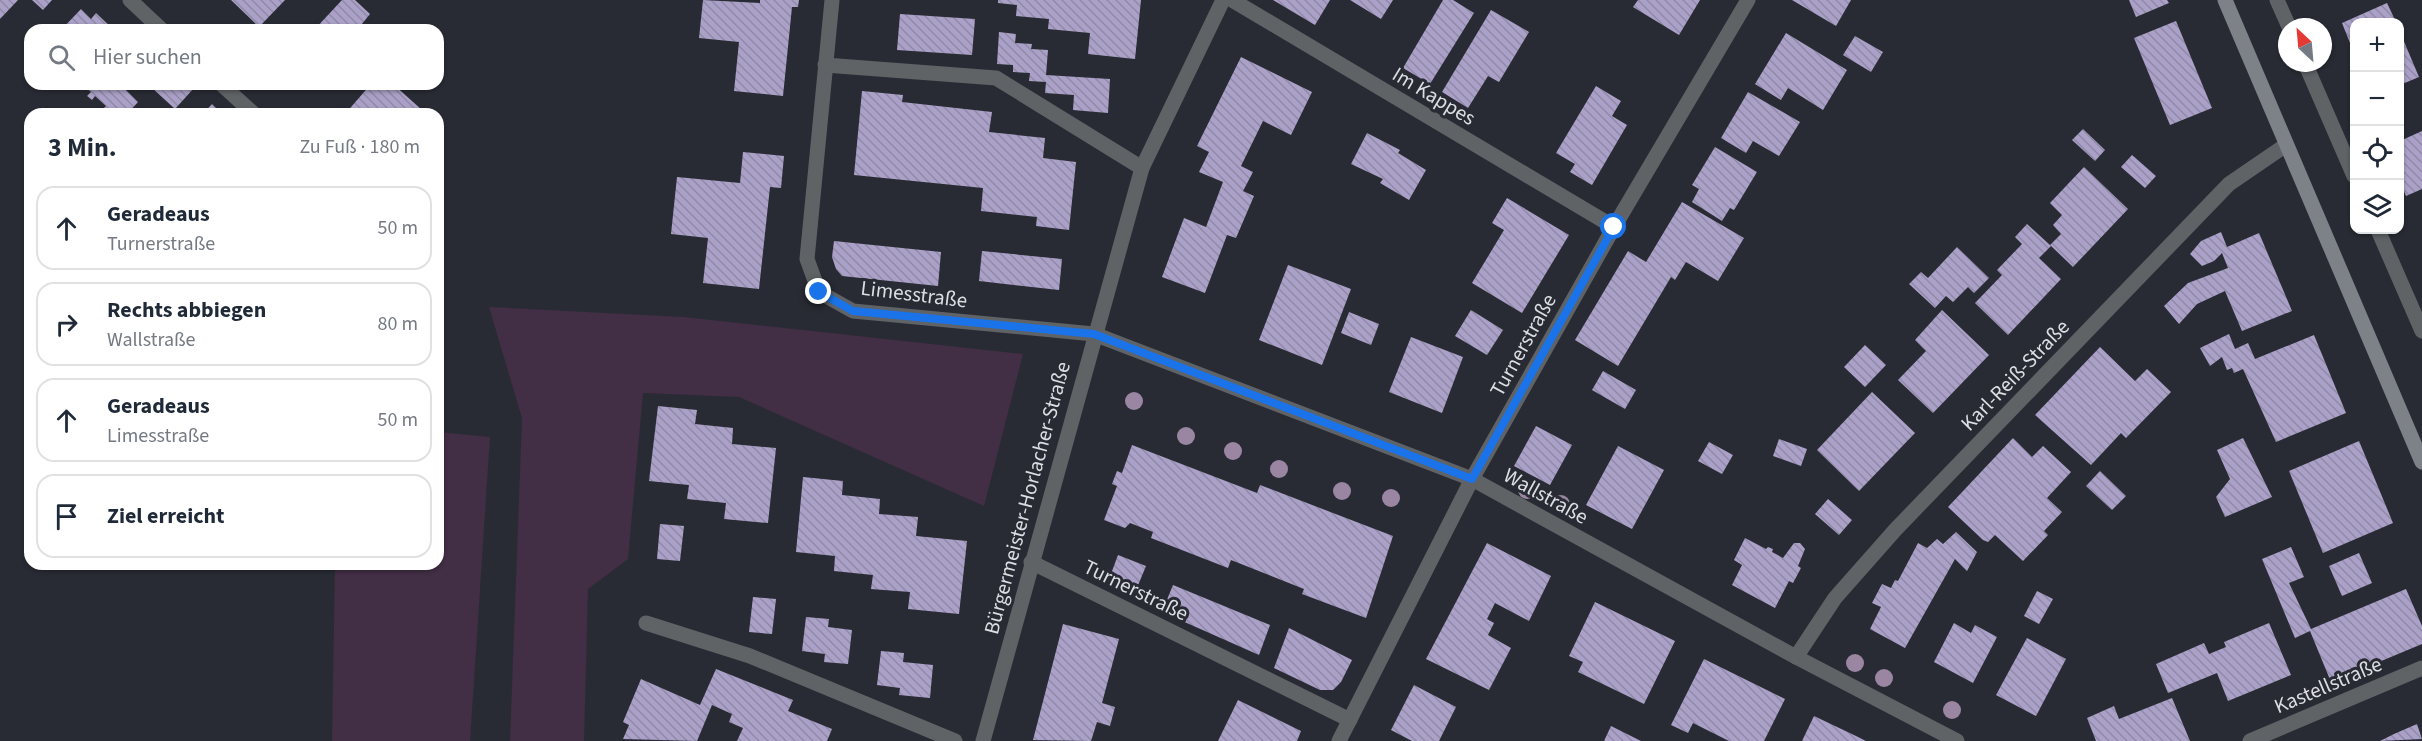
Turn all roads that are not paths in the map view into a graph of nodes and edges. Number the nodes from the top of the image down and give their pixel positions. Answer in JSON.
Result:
{"nodes":[{"id":1,"x":130,"y":0,"type":"edge"},
{"id":2,"x":832,"y":0,"type":"edge"},
{"id":3,"x":1223,"y":0,"type":"edge"},
{"id":4,"x":1233,"y":0,"type":"edge"},
{"id":5,"x":1748,"y":0,"type":"edge"},
{"id":6,"x":2225,"y":0,"type":"edge"},
{"id":7,"x":2277,"y":0,"type":"edge"},
{"id":8,"x":2285,"y":18,"type":"edge"},
{"id":9,"x":156,"y":24,"type":"edge"},
{"id":10,"x":825,"y":65,"type":"junction"},
{"id":11,"x":2309,"y":72,"type":"edge"},
{"id":12,"x":228,"y":90,"type":"edge"},
{"id":13,"x":247,"y":108,"type":"edge"},
{"id":14,"x":2286,"y":145,"type":"junction"},
{"id":15,"x":2350,"y":165,"type":"edge"},
{"id":16,"x":1142,"y":168,"type":"junction"},
{"id":17,"x":1614,"y":227,"type":"junction"},
{"id":18,"x":2380,"y":234,"type":"edge"},
{"id":19,"x":2422,"y":331,"type":"edge"},
{"id":20,"x":1094,"y":334,"type":"junction"},
{"id":21,"x":2422,"y":462,"type":"edge"},
{"id":22,"x":1472,"y":479,"type":"junction"},
{"id":23,"x":1032,"y":562,"type":"junction"},
{"id":24,"x":646,"y":623,"type":"dead end"},
{"id":25,"x":1796,"y":657,"type":"junction"},
{"id":26,"x":2422,"y":668,"type":"edge"},
{"id":27,"x":1350,"y":720,"type":"junction"},
{"id":28,"x":956,"y":741,"type":"edge"},
{"id":29,"x":983,"y":741,"type":"edge"},
{"id":30,"x":1340,"y":741,"type":"edge"},
{"id":31,"x":1957,"y":741,"type":"edge"},
{"id":32,"x":2250,"y":741,"type":"edge"}],
"edges":[{"from":1,"to":9,"type":"street"},
{"from":2,"to":10,"type":"street","name":"Limesstraße"},
{"from":3,"to":16,"type":"street","name":"Bürgermeister-Horlacher-Straße"},
{"from":4,"to":17,"type":"street","name":"Im Kappes"},
{"from":5,"to":17,"type":"street","name":"Turnerstraße"},
{"from":6,"to":14,"type":"main road"},
{"from":7,"to":8,"type":"street"},
{"from":10,"to":16,"type":"street"},
{"from":10,"to":20,"type":"street","name":"Limesstraße"},
{"from":11,"to":15,"type":"street"},
{"from":12,"to":13,"type":"street"},
{"from":14,"to":21,"type":"main road"},
{"from":14,"to":25,"type":"street","name":"Karl-Reiß-Straße"},
{"from":16,"to":20,"type":"street","name":"Bürgermeister-Horlacher-Straße"},
{"from":17,"to":22,"type":"street","name":"Turnerstraße"},
{"from":18,"to":19,"type":"street"},
{"from":20,"to":22,"type":"street","name":"Wallstraße"},
{"from":20,"to":23,"type":"street","name":"Bürgermeister-Horlacher-Straße"},
{"from":22,"to":25,"type":"street","name":"Wallstraße"},
{"from":22,"to":27,"type":"street","name":"Turnerstraße"},
{"from":23,"to":27,"type":"street","name":"Turnerstraße"},
{"from":23,"to":29,"type":"street","name":"Bürgermeister-Horlacher-Straße"},
{"from":24,"to":28,"type":"street"},
{"from":25,"to":31,"type":"street","name":"Wallstraße"},
{"from":26,"to":32,"type":"street","name":"Kastellstraße"},
{"from":27,"to":30,"type":"street","name":"Turnerstraße"}]}
